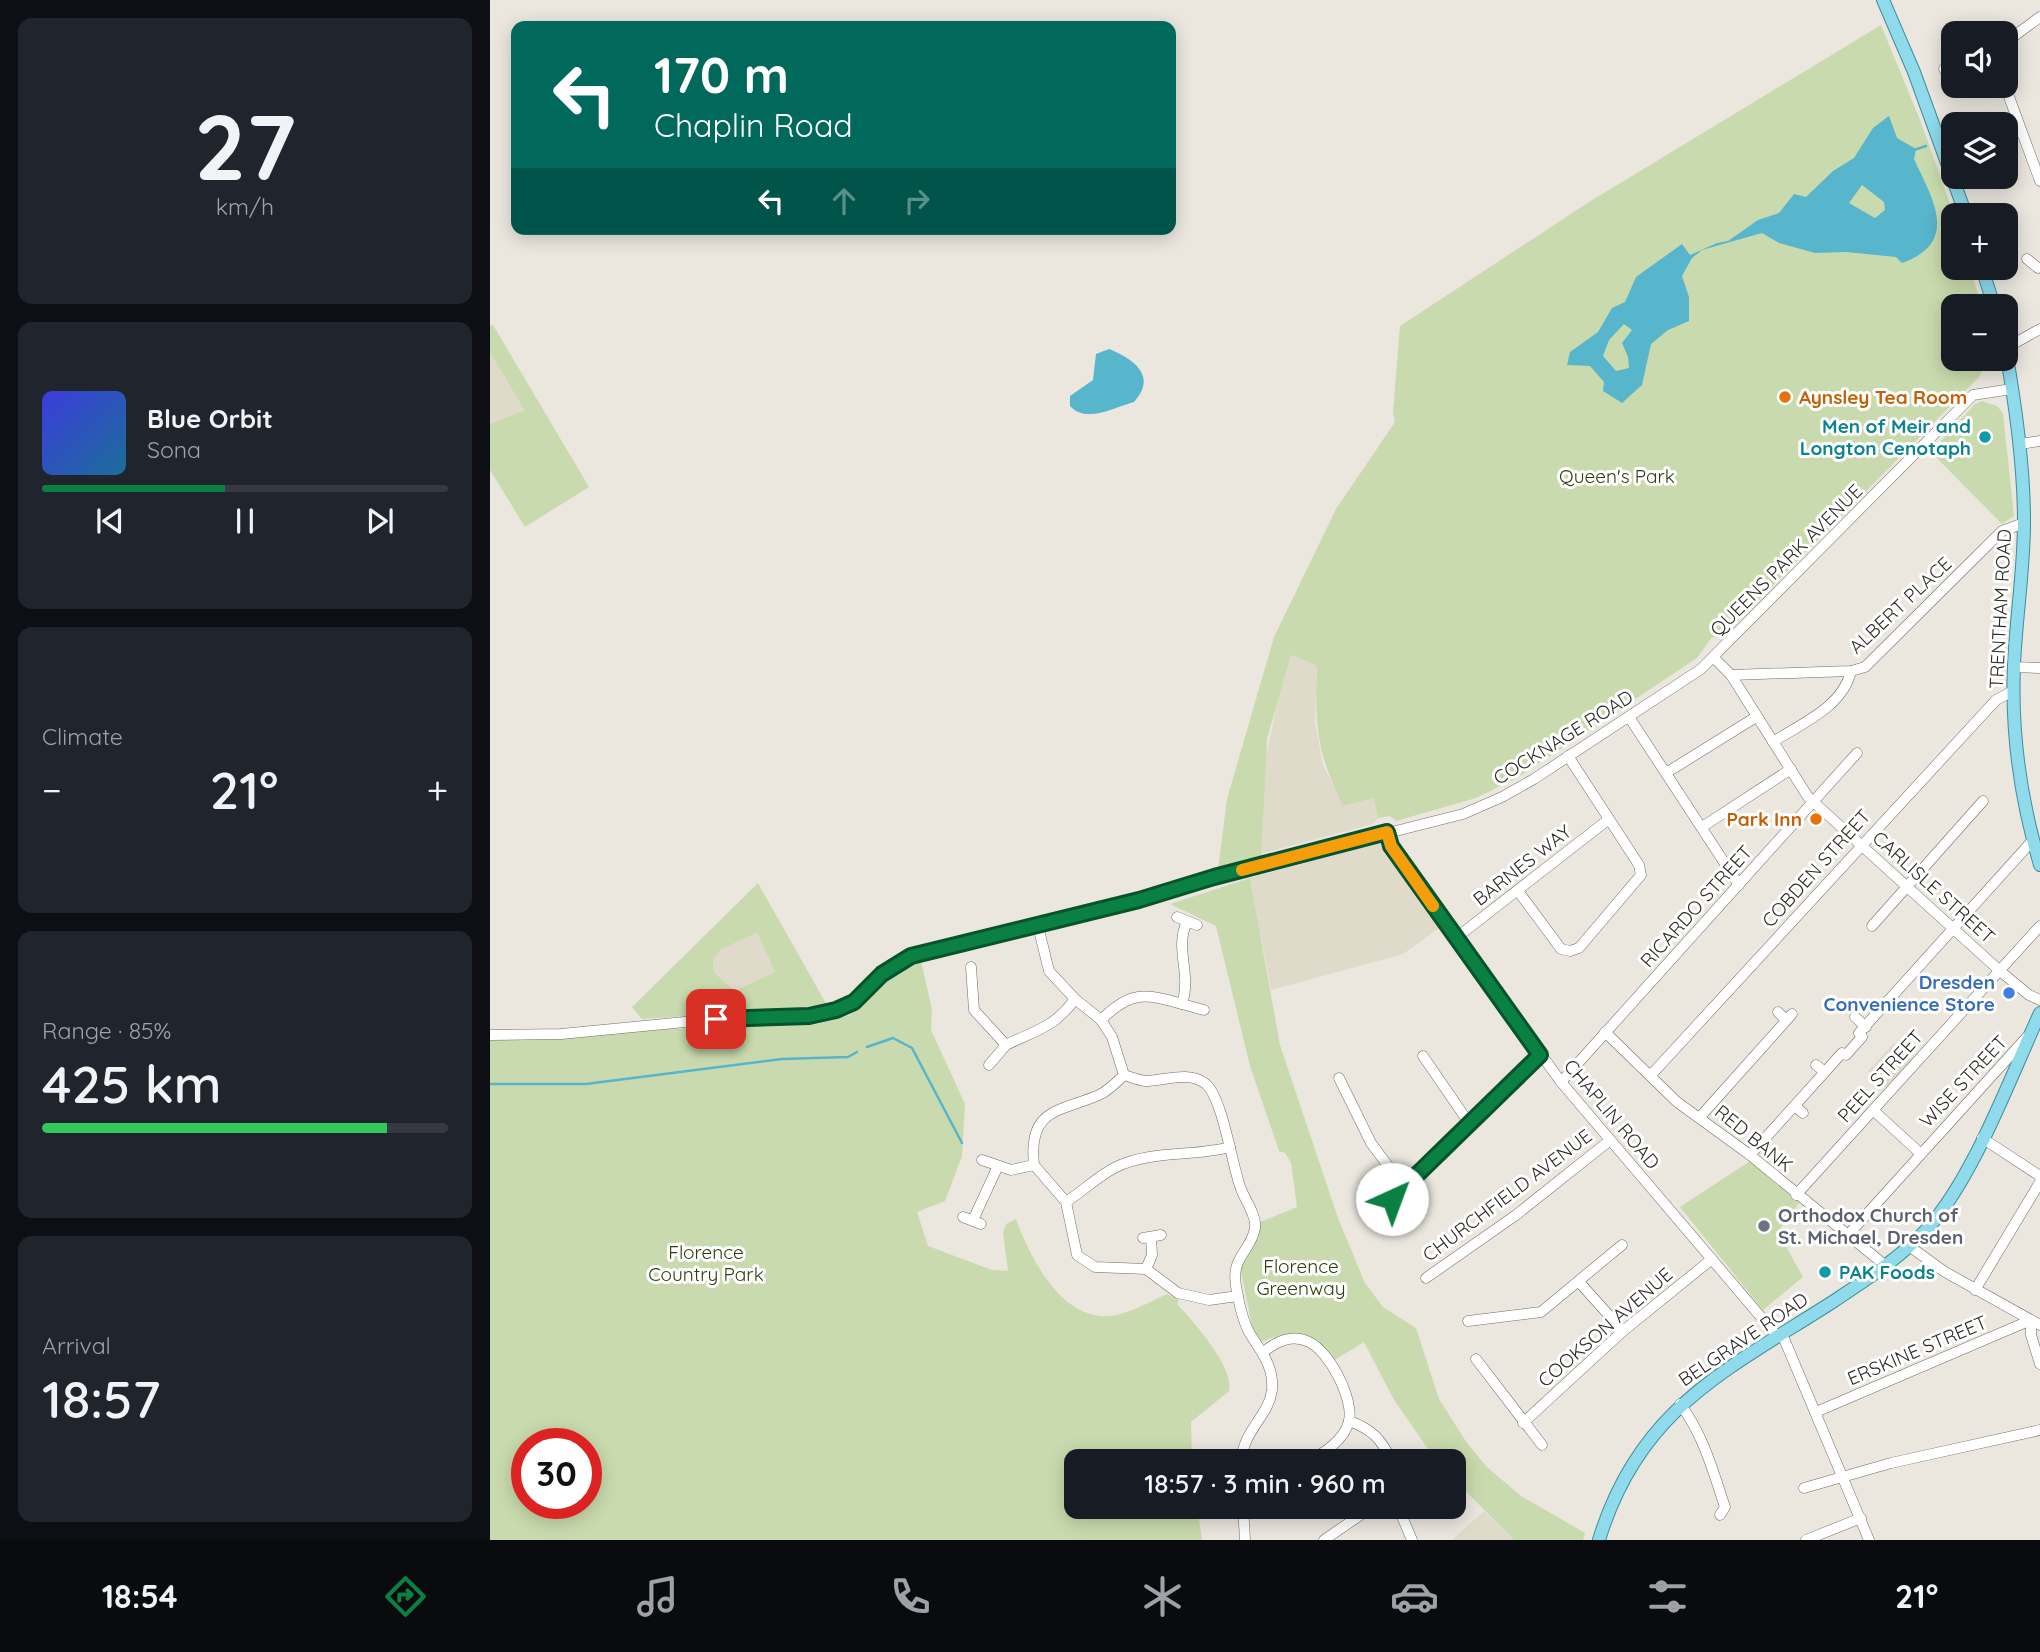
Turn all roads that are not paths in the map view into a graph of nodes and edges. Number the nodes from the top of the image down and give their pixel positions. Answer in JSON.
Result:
{"nodes":[{"id":1,"x":1883,"y":0,"type":"edge"},
{"id":2,"x":2040,"y":17,"type":"edge"},
{"id":3,"x":2018,"y":33,"type":"edge"},
{"id":4,"x":2009,"y":98,"type":"edge"},
{"id":5,"x":2021,"y":131,"type":"junction"},
{"id":6,"x":2018,"y":132,"type":"edge"},
{"id":7,"x":2037,"y":161,"type":"edge"},
{"id":8,"x":2040,"y":181,"type":"edge"},
{"id":9,"x":1962,"y":203,"type":"edge"},
{"id":10,"x":2040,"y":329,"type":"edge"},
{"id":11,"x":2018,"y":343,"type":"edge"},
{"id":12,"x":2009,"y":371,"type":"edge"},
{"id":13,"x":2012,"y":389,"type":"junction"},
{"id":14,"x":2040,"y":441,"type":"edge"},
{"id":15,"x":2020,"y":444,"type":"junction"},
{"id":16,"x":2024,"y":523,"type":"junction"},
{"id":17,"x":1714,"y":658,"type":"junction"},
{"id":18,"x":2014,"y":667,"type":"junction"},
{"id":19,"x":2040,"y":668,"type":"edge"},
{"id":20,"x":1851,"y":671,"type":"junction"},
{"id":21,"x":1731,"y":675,"type":"junction"},
{"id":22,"x":2014,"y":691,"type":"junction"},
{"id":23,"x":1629,"y":717,"type":"junction"},
{"id":24,"x":1756,"y":717,"type":"junction"},
{"id":25,"x":1773,"y":742,"type":"junction"},
{"id":26,"x":1857,"y":753,"type":"dead end"},
{"id":27,"x":1568,"y":756,"type":"junction"},
{"id":28,"x":1791,"y":769,"type":"junction"},
{"id":29,"x":1666,"y":773,"type":"junction"},
{"id":30,"x":1983,"y":801,"type":"dead end"},
{"id":31,"x":1813,"y":802,"type":"junction"},
{"id":32,"x":1609,"y":819,"type":"junction"},
{"id":33,"x":1702,"y":827,"type":"junction"},
{"id":34,"x":1387,"y":832,"type":"junction"},
{"id":35,"x":2032,"y":840,"type":"junction"},
{"id":36,"x":1861,"y":844,"type":"junction"},
{"id":37,"x":2040,"y":866,"type":"edge"},
{"id":38,"x":1739,"y":885,"type":"junction"},
{"id":39,"x":1908,"y":885,"type":"junction"},
{"id":40,"x":1518,"y":891,"type":"junction"},
{"id":41,"x":1875,"y":919,"type":"dead end"},
{"id":42,"x":1187,"y":921,"type":"dead end"},
{"id":43,"x":1038,"y":926,"type":"junction"},
{"id":44,"x":2040,"y":926,"type":"edge"},
{"id":45,"x":1953,"y":928,"type":"junction"},
{"id":46,"x":1456,"y":938,"type":"junction"},
{"id":47,"x":2000,"y":971,"type":"junction"},
{"id":48,"x":975,"y":972,"type":"dead end"},
{"id":49,"x":1075,"y":999,"type":"junction"},
{"id":50,"x":2040,"y":1000,"type":"edge"},
{"id":51,"x":1182,"y":1003,"type":"junction"},
{"id":52,"x":1204,"y":1010,"type":"dead end"},
{"id":53,"x":2040,"y":1013,"type":"edge"},
{"id":54,"x":1785,"y":1015,"type":"dead end"},
{"id":55,"x":1855,"y":1017,"type":"dead end"},
{"id":56,"x":1101,"y":1020,"type":"junction"},
{"id":57,"x":1862,"y":1030,"type":"junction"},
{"id":58,"x":1605,"y":1032,"type":"junction"},
{"id":59,"x":2031,"y":1033,"type":"junction"},
{"id":60,"x":490,"y":1035,"type":"edge"},
{"id":61,"x":1006,"y":1045,"type":"junction"},
{"id":62,"x":1540,"y":1055,"type":"junction"},
{"id":63,"x":1423,"y":1056,"type":"dead end"},
{"id":64,"x":989,"y":1065,"type":"dead end"},
{"id":65,"x":1124,"y":1072,"type":"junction"},
{"id":66,"x":1651,"y":1075,"type":"junction"},
{"id":67,"x":1339,"y":1078,"type":"dead end"},
{"id":68,"x":1561,"y":1082,"type":"junction"},
{"id":69,"x":1874,"y":1110,"type":"junction"},
{"id":70,"x":1700,"y":1117,"type":"junction"},
{"id":71,"x":1469,"y":1123,"type":"junction"},
{"id":72,"x":1982,"y":1139,"type":"junction"},
{"id":73,"x":1609,"y":1140,"type":"junction"},
{"id":74,"x":1230,"y":1147,"type":"junction"},
{"id":75,"x":1920,"y":1153,"type":"junction"},
{"id":76,"x":1749,"y":1155,"type":"junction"},
{"id":77,"x":982,"y":1160,"type":"dead end"},
{"id":78,"x":1034,"y":1165,"type":"junction"},
{"id":79,"x":998,"y":1166,"type":"junction"},
{"id":80,"x":2040,"y":1176,"type":"edge"},
{"id":81,"x":2040,"y":1182,"type":"edge"},
{"id":82,"x":1403,"y":1186,"type":"junction"},
{"id":83,"x":1796,"y":1195,"type":"junction"},
{"id":84,"x":1392,"y":1199,"type":"dead end"},
{"id":85,"x":1066,"y":1202,"type":"junction"},
{"id":86,"x":972,"y":1220,"type":"dead end"},
{"id":87,"x":1842,"y":1233,"type":"junction"},
{"id":88,"x":1152,"y":1236,"type":"dead end"},
{"id":89,"x":1622,"y":1245,"type":"dead end"},
{"id":90,"x":1909,"y":1246,"type":"junction"},
{"id":91,"x":1712,"y":1259,"type":"junction"},
{"id":92,"x":1886,"y":1266,"type":"junction"},
{"id":93,"x":1146,"y":1269,"type":"junction"},
{"id":94,"x":1426,"y":1278,"type":"dead end"},
{"id":95,"x":1579,"y":1282,"type":"junction"},
{"id":96,"x":1975,"y":1290,"type":"junction"},
{"id":97,"x":1238,"y":1296,"type":"junction"},
{"id":98,"x":1468,"y":1321,"type":"dead end"},
{"id":99,"x":2036,"y":1322,"type":"edge"},
{"id":100,"x":1623,"y":1331,"type":"junction"},
{"id":101,"x":1780,"y":1336,"type":"junction"},
{"id":102,"x":1264,"y":1352,"type":"junction"},
{"id":103,"x":1476,"y":1359,"type":"dead end"},
{"id":104,"x":2040,"y":1364,"type":"edge"},
{"id":105,"x":1680,"y":1404,"type":"junction"},
{"id":106,"x":1816,"y":1412,"type":"junction"},
{"id":107,"x":1349,"y":1421,"type":"junction"},
{"id":108,"x":1523,"y":1423,"type":"junction"},
{"id":109,"x":2040,"y":1430,"type":"edge"},
{"id":110,"x":1536,"y":1443,"type":"dead end"},
{"id":111,"x":1244,"y":1449,"type":"edge"},
{"id":112,"x":1329,"y":1449,"type":"edge"},
{"id":113,"x":1386,"y":1449,"type":"edge"},
{"id":114,"x":1844,"y":1474,"type":"junction"},
{"id":115,"x":1804,"y":1488,"type":"dead end"},
{"id":116,"x":1720,"y":1515,"type":"dead end"},
{"id":117,"x":1861,"y":1518,"type":"junction"},
{"id":118,"x":1244,"y":1519,"type":"edge"},
{"id":119,"x":1355,"y":1519,"type":"edge"},
{"id":120,"x":1403,"y":1519,"type":"edge"},
{"id":121,"x":1245,"y":1540,"type":"edge"},
{"id":122,"x":1324,"y":1540,"type":"edge"},
{"id":123,"x":1412,"y":1540,"type":"edge"},
{"id":124,"x":1599,"y":1540,"type":"edge"},
{"id":125,"x":1806,"y":1540,"type":"edge"},
{"id":126,"x":1870,"y":1540,"type":"edge"}],
"edges":[{"from":1,"to":9,"type":"main road"},
{"from":2,"to":3,"type":"street"},
{"from":4,"to":5,"type":"street"},
{"from":5,"to":6,"type":"street"},
{"from":5,"to":7,"type":"street"},
{"from":7,"to":8,"type":"street"},
{"from":10,"to":11,"type":"street"},
{"from":12,"to":13,"type":"main road","name":"TRENTHAM ROAD"},
{"from":13,"to":15,"type":"main road","name":"TRENTHAM ROAD"},
{"from":13,"to":17,"type":"street","name":"QUEENS PARK AVENUE"},
{"from":14,"to":15,"type":"street"},
{"from":15,"to":16,"type":"main road","name":"TRENTHAM ROAD"},
{"from":16,"to":18,"type":"main road","name":"TRENTHAM ROAD"},
{"from":16,"to":20,"type":"street","name":"ALBERT PLACE"},
{"from":17,"to":21,"type":"street","name":"CARLISLE STREET"},
{"from":17,"to":23,"type":"street","name":"COCKNAGE ROAD"},
{"from":18,"to":19,"type":"street"},
{"from":18,"to":22,"type":"main road","name":"TRENTHAM ROAD"},
{"from":20,"to":21,"type":"street"},
{"from":20,"to":25,"type":"street","name":"ALBERT PLACE"},
{"from":21,"to":24,"type":"street","name":"CARLISLE STREET"},
{"from":22,"to":35,"type":"main road","name":"TRENTHAM ROAD"},
{"from":22,"to":36,"type":"street","name":"COBDEN STREET"},
{"from":23,"to":27,"type":"street","name":"COCKNAGE ROAD"},
{"from":23,"to":29,"type":"street"},
{"from":24,"to":25,"type":"street","name":"CARLISLE STREET"},
{"from":24,"to":29,"type":"street"},
{"from":25,"to":28,"type":"street","name":"CARLISLE STREET"},
{"from":26,"to":31,"type":"street","name":"RICARDO STREET"},
{"from":27,"to":32,"type":"street"},
{"from":27,"to":34,"type":"street","name":"COCKNAGE ROAD"},
{"from":28,"to":31,"type":"street","name":"CARLISLE STREET"},
{"from":28,"to":33,"type":"street"},
{"from":29,"to":33,"type":"street"},
{"from":30,"to":39,"type":"street"},
{"from":31,"to":36,"type":"street","name":"CARLISLE STREET"},
{"from":31,"to":38,"type":"street","name":"RICARDO STREET"},
{"from":32,"to":40,"type":"street","name":"BARNES WAY"},
{"from":32,"to":40,"type":"street"},
{"from":33,"to":38,"type":"street"},
{"from":34,"to":43,"type":"street","name":"COCKNAGE ROAD"},
{"from":34,"to":46,"type":"street","name":"CHAPLIN ROAD"},
{"from":35,"to":37,"type":"main road","name":"TRENTHAM ROAD"},
{"from":35,"to":45,"type":"street"},
{"from":36,"to":39,"type":"street","name":"CARLISLE STREET"},
{"from":36,"to":66,"type":"street","name":"COBDEN STREET"},
{"from":38,"to":58,"type":"street","name":"RICARDO STREET"},
{"from":39,"to":41,"type":"street"},
{"from":39,"to":45,"type":"street","name":"CARLISLE STREET"},
{"from":40,"to":46,"type":"street","name":"BARNES WAY"},
{"from":42,"to":51,"type":"street"},
{"from":43,"to":49,"type":"street"},
{"from":43,"to":60,"type":"street","name":"COCKNAGE ROAD"},
{"from":44,"to":47,"type":"street","name":"PEEL STREET"},
{"from":45,"to":47,"type":"street","name":"CARLISLE STREET"},
{"from":45,"to":57,"type":"street"},
{"from":46,"to":62,"type":"street","name":"CHAPLIN ROAD"},
{"from":47,"to":50,"type":"street","name":"CARLISLE STREET"},
{"from":47,"to":69,"type":"street","name":"PEEL STREET"},
{"from":48,"to":61,"type":"street"},
{"from":49,"to":56,"type":"street"},
{"from":49,"to":61,"type":"street"},
{"from":51,"to":52,"type":"street"},
{"from":51,"to":56,"type":"street"},
{"from":53,"to":59,"type":"main road","name":"BELGRAVE ROAD"},
{"from":54,"to":70,"type":"street"},
{"from":55,"to":57,"type":"street"},
{"from":56,"to":65,"type":"street"},
{"from":57,"to":76,"type":"street"},
{"from":58,"to":66,"type":"street","name":"RED BANK"},
{"from":58,"to":68,"type":"street","name":"RICARDO STREET"},
{"from":59,"to":72,"type":"main road","name":"BELGRAVE ROAD"},
{"from":59,"to":75,"type":"street","name":"WISE STREET"},
{"from":61,"to":64,"type":"street"},
{"from":62,"to":68,"type":"street","name":"CHAPLIN ROAD"},
{"from":62,"to":71,"type":"street"},
{"from":63,"to":71,"type":"street"},
{"from":65,"to":74,"type":"street"},
{"from":65,"to":78,"type":"street"},
{"from":66,"to":70,"type":"street","name":"RED BANK"},
{"from":67,"to":82,"type":"street"},
{"from":68,"to":73,"type":"street","name":"CHAPLIN ROAD"},
{"from":69,"to":75,"type":"street","name":"WISE STREET"},
{"from":69,"to":83,"type":"street","name":"PEEL STREET"},
{"from":70,"to":76,"type":"street","name":"RED BANK"},
{"from":71,"to":82,"type":"street"},
{"from":72,"to":80,"type":"street"},
{"from":72,"to":90,"type":"main road","name":"BELGRAVE ROAD"},
{"from":73,"to":91,"type":"street","name":"CHAPLIN ROAD"},
{"from":73,"to":94,"type":"street","name":"CHURCHFIELD AVENUE"},
{"from":74,"to":85,"type":"street"},
{"from":74,"to":97,"type":"street"},
{"from":75,"to":87,"type":"street","name":"WISE STREET"},
{"from":76,"to":83,"type":"street","name":"RED BANK"},
{"from":77,"to":79,"type":"street"},
{"from":78,"to":79,"type":"street"},
{"from":78,"to":85,"type":"street"},
{"from":79,"to":86,"type":"street"},
{"from":81,"to":96,"type":"street"},
{"from":82,"to":84,"type":"street"},
{"from":83,"to":87,"type":"street","name":"RED BANK"},
{"from":85,"to":93,"type":"street"},
{"from":87,"to":92,"type":"street","name":"RED BANK"},
{"from":88,"to":93,"type":"street"},
{"from":89,"to":95,"type":"street"},
{"from":90,"to":92,"type":"main road","name":"BELGRAVE ROAD"},
{"from":90,"to":96,"type":"street"},
{"from":91,"to":100,"type":"street","name":"COOKSON AVENUE"},
{"from":91,"to":101,"type":"street","name":"CHAPLIN ROAD"},
{"from":92,"to":101,"type":"main road","name":"BELGRAVE ROAD"},
{"from":93,"to":97,"type":"street"},
{"from":95,"to":98,"type":"street"},
{"from":95,"to":100,"type":"street"},
{"from":96,"to":99,"type":"street"},
{"from":97,"to":102,"type":"street"},
{"from":99,"to":104,"type":"street"},
{"from":99,"to":106,"type":"street","name":"ERSKINE STREET"},
{"from":100,"to":108,"type":"street","name":"COOKSON AVENUE"},
{"from":101,"to":105,"type":"main road","name":"BELGRAVE ROAD"},
{"from":101,"to":106,"type":"street","name":"CHAPLIN ROAD"},
{"from":102,"to":107,"type":"street"},
{"from":102,"to":111,"type":"street"},
{"from":103,"to":108,"type":"street"},
{"from":105,"to":116,"type":"street"},
{"from":105,"to":124,"type":"main road","name":"BELGRAVE ROAD"},
{"from":106,"to":114,"type":"street","name":"CHAPLIN ROAD"},
{"from":107,"to":112,"type":"street"},
{"from":107,"to":113,"type":"street"},
{"from":108,"to":110,"type":"street"},
{"from":109,"to":114,"type":"street"},
{"from":114,"to":115,"type":"street"},
{"from":114,"to":117,"type":"street","name":"CHAPLIN ROAD"},
{"from":117,"to":125,"type":"street"},
{"from":117,"to":126,"type":"street","name":"CHAPLIN ROAD"},
{"from":118,"to":121,"type":"street"},
{"from":119,"to":122,"type":"street"},
{"from":120,"to":123,"type":"street"}]}
